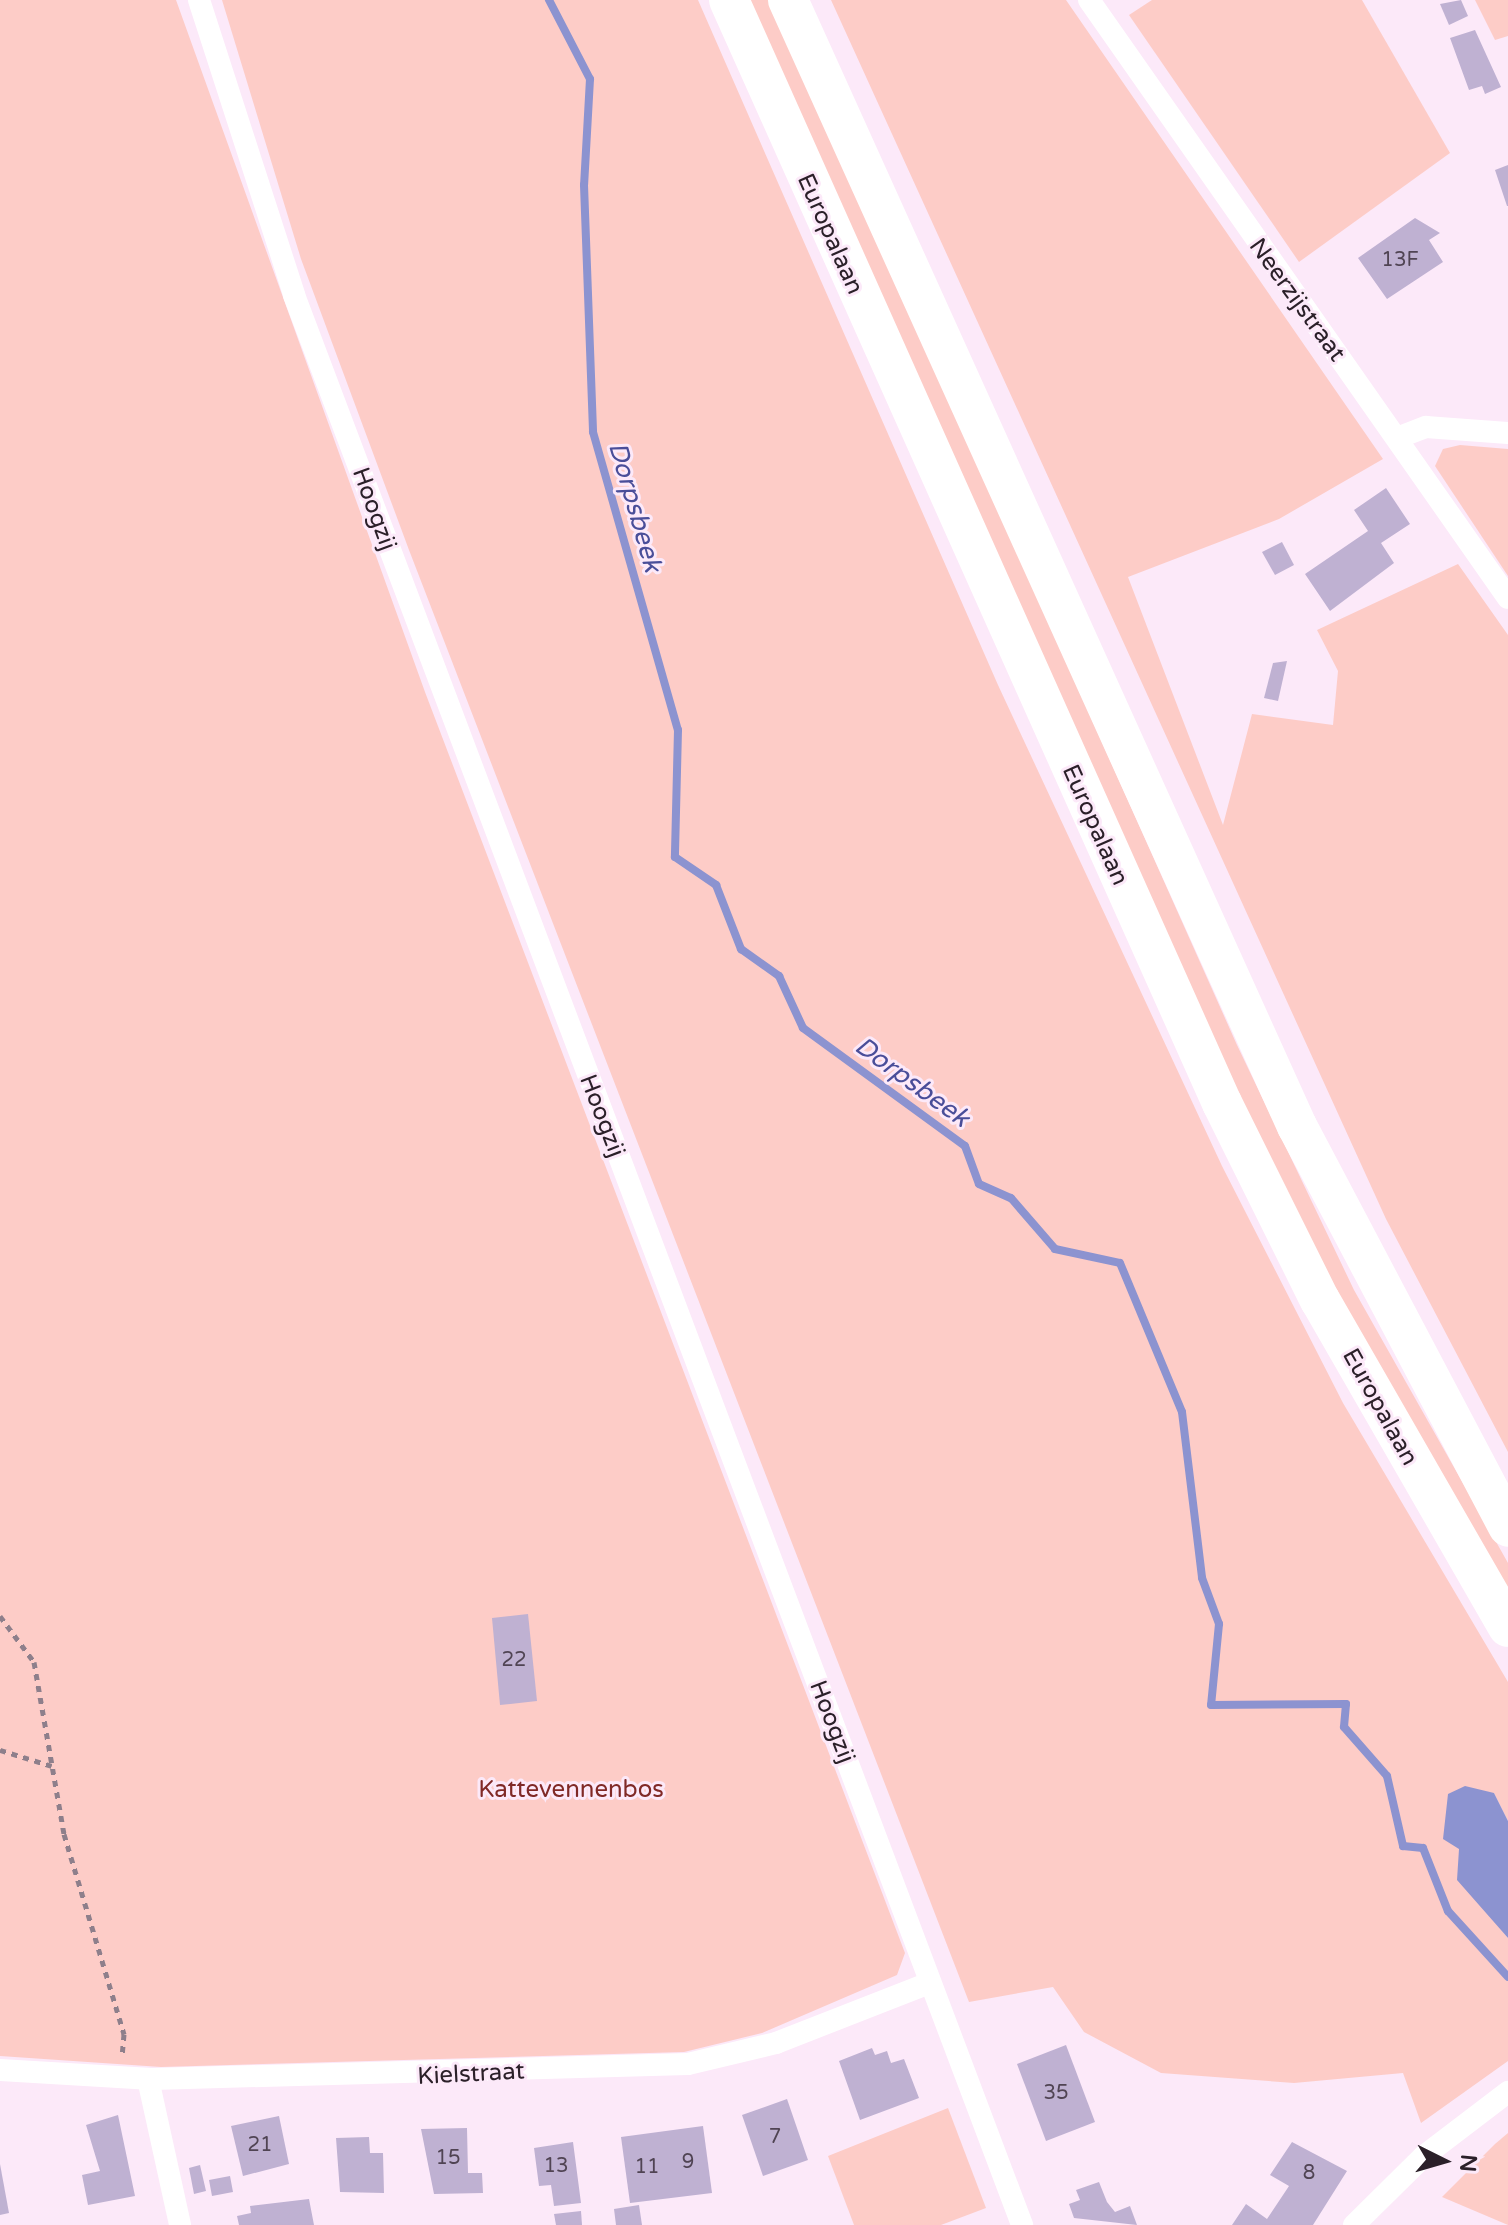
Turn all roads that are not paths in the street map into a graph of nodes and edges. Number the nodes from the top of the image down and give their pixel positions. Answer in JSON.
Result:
{"nodes":[{"id":1,"x":199,"y":0,"type":"edge"},
{"id":2,"x":729,"y":0,"type":"edge"},
{"id":3,"x":788,"y":0,"type":"edge"},
{"id":4,"x":1089,"y":0,"type":"edge"},
{"id":5,"x":1508,"y":433,"type":"edge"},
{"id":6,"x":1397,"y":438,"type":"junction"},
{"id":7,"x":1508,"y":598,"type":"edge"},
{"id":8,"x":1508,"y":1527,"type":"edge"},
{"id":9,"x":1508,"y":1627,"type":"edge"},
{"id":10,"x":929,"y":1983,"type":"junction"},
{"id":11,"x":0,"y":2070,"type":"edge"},
{"id":12,"x":148,"y":2079,"type":"junction"},
{"id":13,"x":1508,"y":2092,"type":"edge"},
{"id":14,"x":180,"y":2225,"type":"edge"},
{"id":15,"x":1022,"y":2225,"type":"edge"},
{"id":16,"x":1354,"y":2225,"type":"edge"}],
"edges":[{"from":1,"to":10,"type":"street","name":"Hoogzij"},
{"from":2,"to":9,"type":"highway","name":"Europalaan"},
{"from":3,"to":8,"type":"highway"},
{"from":4,"to":6,"type":"street","name":"Neerzijstraat"},
{"from":5,"to":6,"type":"street"},
{"from":6,"to":7,"type":"street","name":"Neerzijstraat"},
{"from":10,"to":12,"type":"street","name":"Kielstraat"},
{"from":10,"to":15,"type":"street","name":"Hoogzij"},
{"from":11,"to":12,"type":"street","name":"Kielstraat"},
{"from":12,"to":14,"type":"street"},
{"from":13,"to":16,"type":"street"}]}
